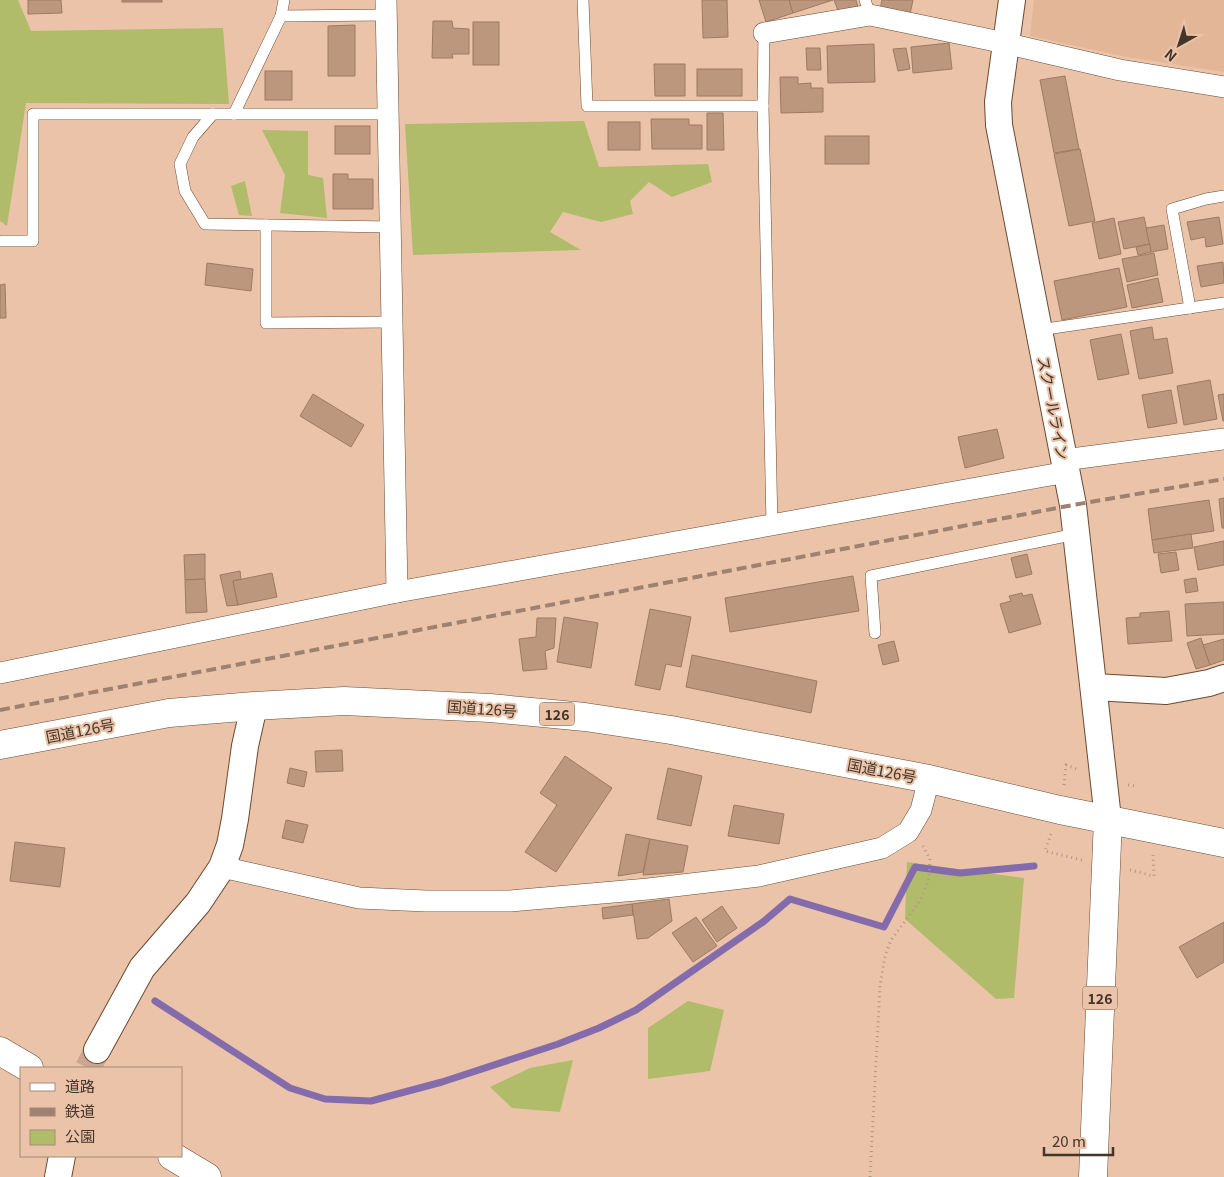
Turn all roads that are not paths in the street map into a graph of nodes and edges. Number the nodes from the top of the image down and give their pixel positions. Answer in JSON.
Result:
{"nodes":[{"id":1,"x":284,"y":0,"type":"edge"},
{"id":2,"x":583,"y":0,"type":"edge"},
{"id":3,"x":1012,"y":0,"type":"edge"},
{"id":4,"x":386,"y":8,"type":"edge"},
{"id":5,"x":868,"y":8,"type":"edge"},
{"id":6,"x":281,"y":16,"type":"junction"},
{"id":7,"x":764,"y":33,"type":"joint"},
{"id":8,"x":1006,"y":44,"type":"junction"},
{"id":9,"x":1224,"y":87,"type":"edge"},
{"id":10,"x":763,"y":106,"type":"junction"},
{"id":11,"x":213,"y":114,"type":"junction"},
{"id":12,"x":234,"y":114,"type":"junction"},
{"id":13,"x":388,"y":114,"type":"junction"},
{"id":14,"x":1224,"y":196,"type":"edge"},
{"id":15,"x":266,"y":225,"type":"junction"},
{"id":16,"x":390,"y":227,"type":"junction"},
{"id":17,"x":2,"y":241,"type":"dead end"},
{"id":18,"x":1224,"y":303,"type":"edge"},
{"id":19,"x":1190,"y":308,"type":"junction"},
{"id":20,"x":392,"y":322,"type":"junction"},
{"id":21,"x":1039,"y":330,"type":"junction"},
{"id":22,"x":1224,"y":439,"type":"edge"},
{"id":23,"x":1065,"y":466,"type":"junction"},
{"id":24,"x":772,"y":525,"type":"junction"},
{"id":25,"x":1076,"y":534,"type":"junction"},
{"id":26,"x":397,"y":592,"type":"junction"},
{"id":27,"x":875,"y":634,"type":"dead end"},
{"id":28,"x":0,"y":673,"type":"edge"},
{"id":29,"x":1224,"y":678,"type":"edge"},
{"id":30,"x":1094,"y":687,"type":"junction"},
{"id":31,"x":254,"y":706,"type":"junction"},
{"id":32,"x":0,"y":745,"type":"edge"},
{"id":33,"x":929,"y":779,"type":"junction"},
{"id":34,"x":1108,"y":819,"type":"junction"},
{"id":35,"x":1224,"y":843,"type":"edge"},
{"id":36,"x":222,"y":867,"type":"junction"},
{"id":37,"x":97,"y":1050,"type":"tunnel mouth"},
{"id":38,"x":0,"y":1051,"type":"edge"},
{"id":39,"x":27,"y":1067,"type":"edge"},
{"id":40,"x":62,"y":1157,"type":"edge"},
{"id":41,"x":174,"y":1157,"type":"edge"},
{"id":42,"x":58,"y":1177,"type":"edge"},
{"id":43,"x":207,"y":1177,"type":"edge"},
{"id":44,"x":1093,"y":1177,"type":"edge"}],
"edges":[{"from":1,"to":6,"type":"lane"},
{"from":2,"to":10,"type":"lane"},
{"from":3,"to":8,"type":"street","name":"スクールライン"},
{"from":4,"to":6,"type":"lane"},
{"from":4,"to":13,"type":"street"},
{"from":5,"to":7,"type":"street"},
{"from":5,"to":8,"type":"street"},
{"from":6,"to":12,"type":"lane"},
{"from":7,"to":10,"type":"lane"},
{"from":8,"to":9,"type":"street"},
{"from":8,"to":21,"type":"street","name":"スクールライン"},
{"from":10,"to":24,"type":"lane"},
{"from":11,"to":12,"type":"lane"},
{"from":11,"to":15,"type":"lane"},
{"from":11,"to":17,"type":"lane"},
{"from":12,"to":13,"type":"lane"},
{"from":13,"to":16,"type":"street"},
{"from":14,"to":19,"type":"lane"},
{"from":15,"to":16,"type":"lane"},
{"from":15,"to":20,"type":"lane"},
{"from":16,"to":20,"type":"street"},
{"from":18,"to":19,"type":"lane"},
{"from":19,"to":21,"type":"lane"},
{"from":20,"to":26,"type":"street"},
{"from":21,"to":23,"type":"street","name":"スクールライン"},
{"from":22,"to":23,"type":"street"},
{"from":23,"to":24,"type":"street"},
{"from":23,"to":25,"type":"street","name":"スクールライン"},
{"from":24,"to":26,"type":"street"},
{"from":25,"to":27,"type":"lane"},
{"from":25,"to":30,"type":"street","name":"スクールライン"},
{"from":26,"to":28,"type":"street"},
{"from":29,"to":30,"type":"street"},
{"from":30,"to":34,"type":"street","name":"スクールライン"},
{"from":31,"to":32,"type":"highway","name":"国道126号","number":"126"},
{"from":31,"to":33,"type":"highway","name":"国道126号","number":"126"},
{"from":31,"to":36,"type":"street"},
{"from":33,"to":34,"type":"highway","name":"国道126号","number":"126"},
{"from":33,"to":36,"type":"street"},
{"from":34,"to":35,"type":"highway","name":"国道126号","number":"126"},
{"from":34,"to":44,"type":"highway","number":"126"},
{"from":36,"to":37,"type":"street"},
{"from":38,"to":39,"type":"highway"},
{"from":40,"to":42,"type":"street"},
{"from":41,"to":43,"type":"highway"}]}
